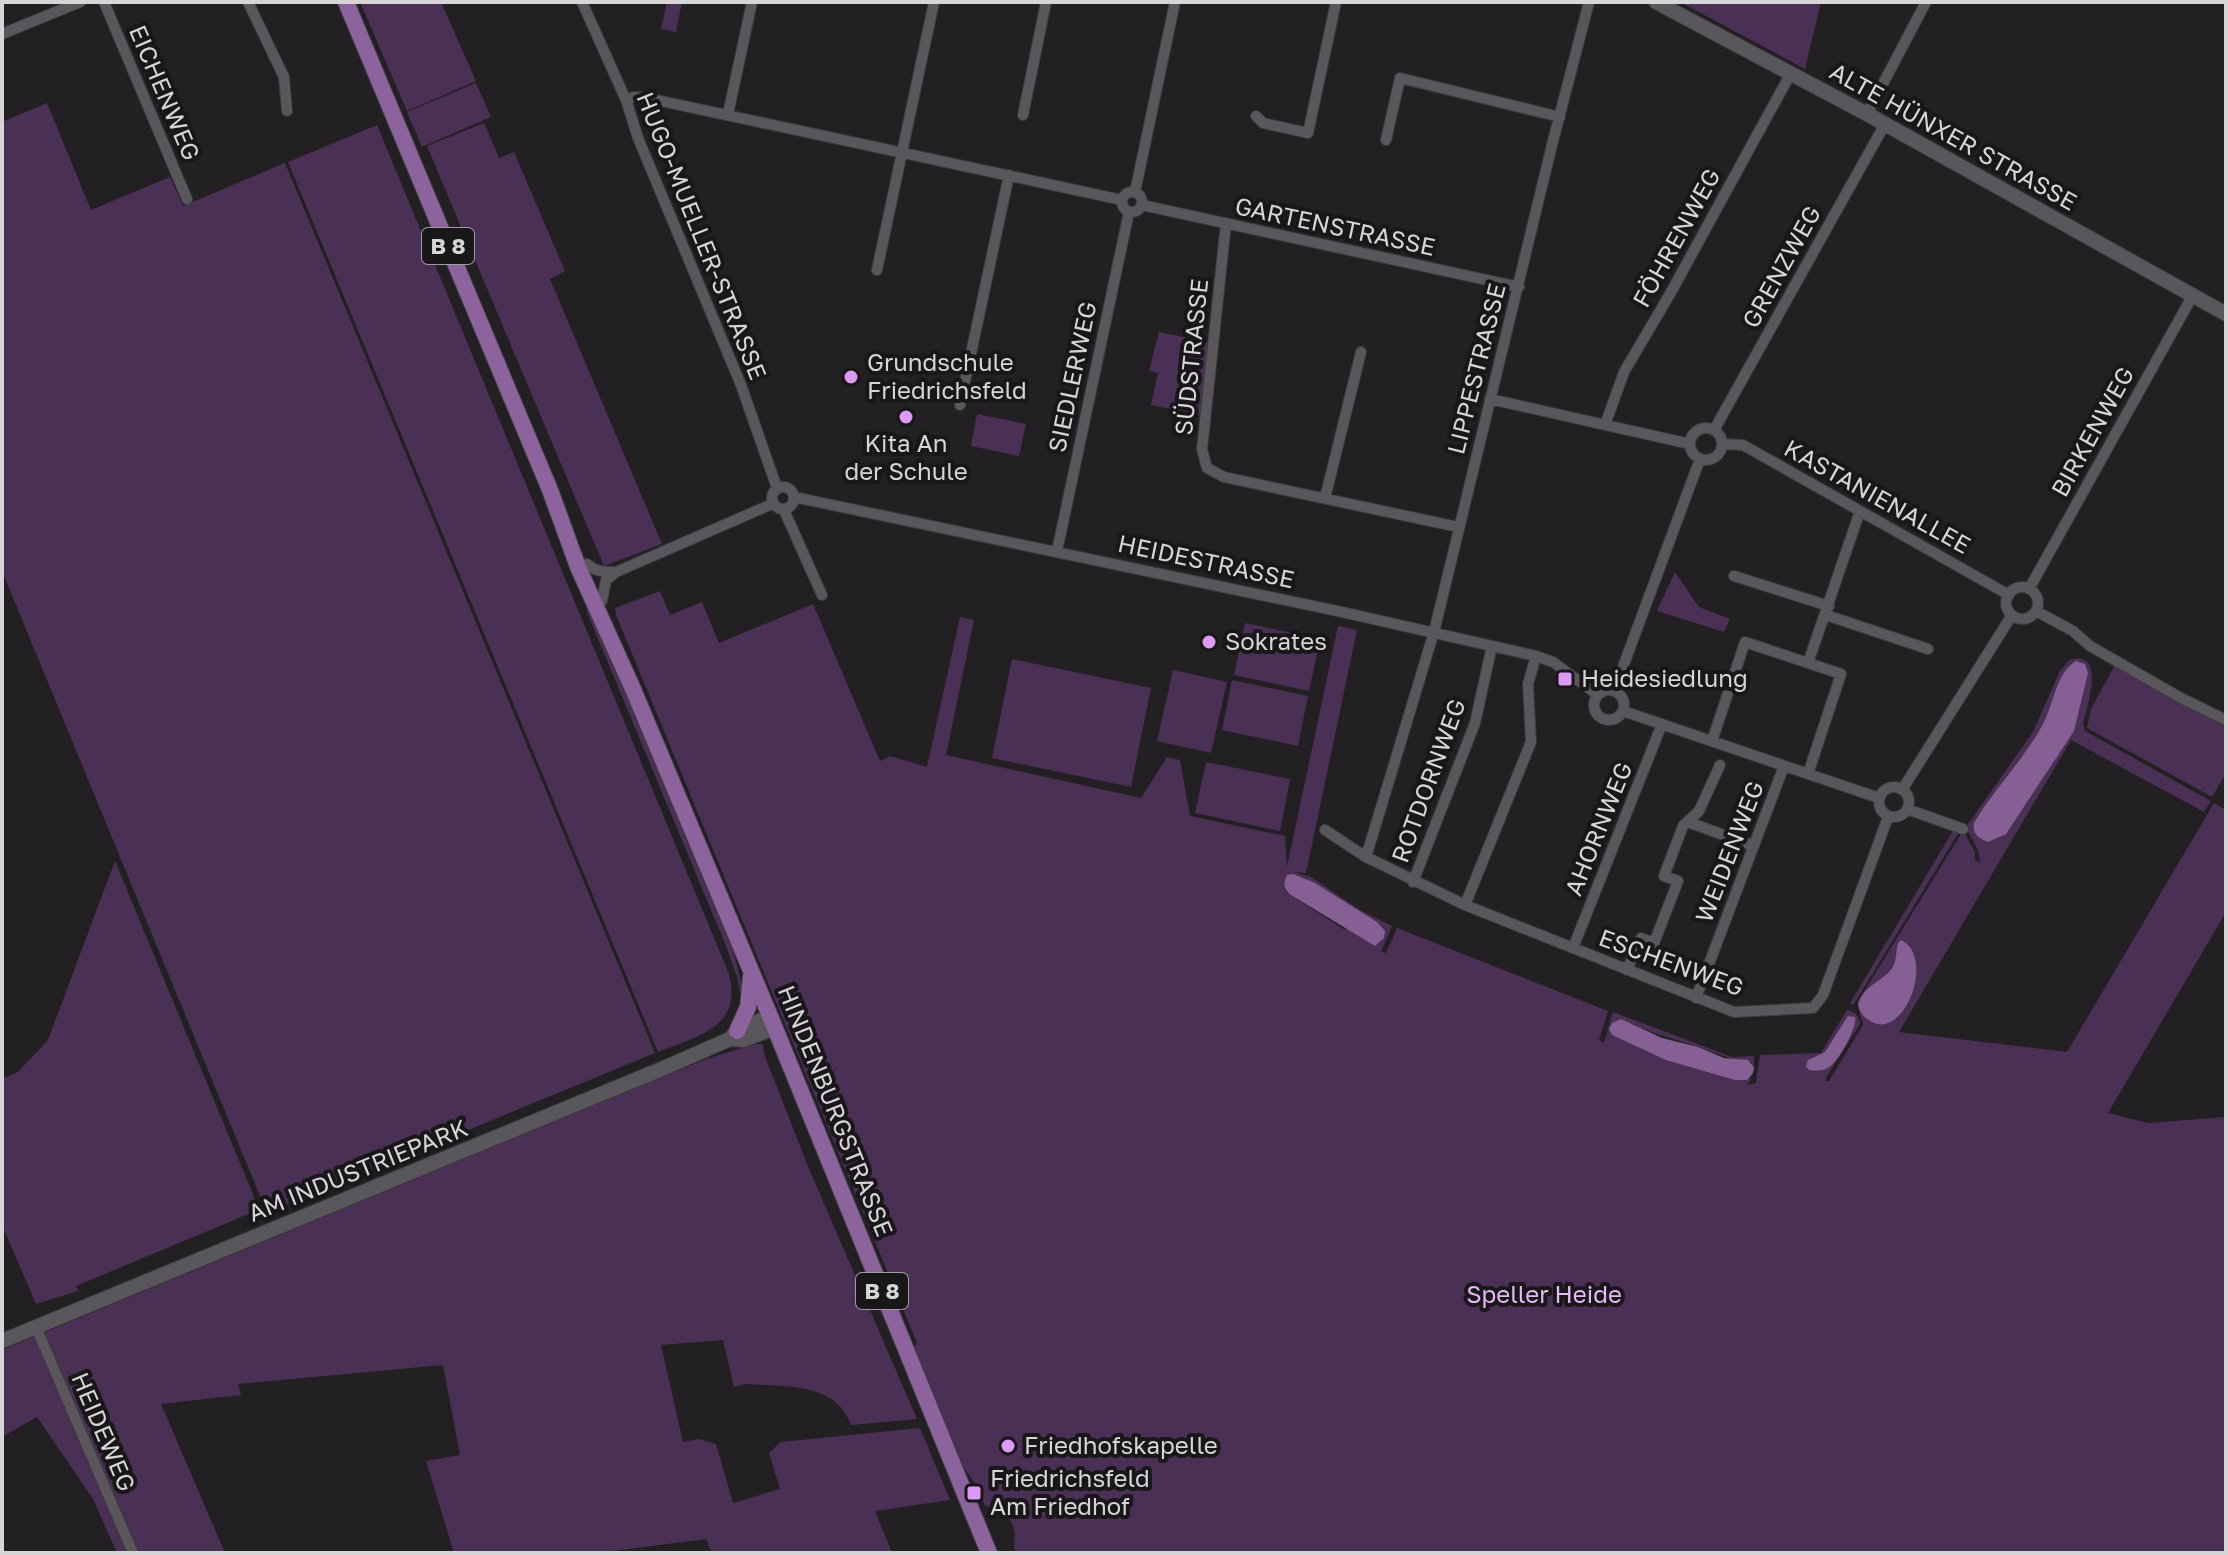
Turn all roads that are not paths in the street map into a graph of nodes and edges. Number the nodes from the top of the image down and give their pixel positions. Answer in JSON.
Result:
{"nodes":[{"id":1,"x":80,"y":2,"type":"edge"},
{"id":2,"x":104,"y":2,"type":"edge"},
{"id":3,"x":248,"y":2,"type":"edge"},
{"id":4,"x":346,"y":2,"type":"edge"},
{"id":5,"x":582,"y":2,"type":"edge"},
{"id":6,"x":752,"y":2,"type":"edge"},
{"id":7,"x":934,"y":2,"type":"edge"},
{"id":8,"x":1046,"y":2,"type":"edge"},
{"id":9,"x":1175,"y":2,"type":"edge"},
{"id":10,"x":1336,"y":2,"type":"edge"},
{"id":11,"x":1589,"y":2,"type":"edge"},
{"id":12,"x":1656,"y":2,"type":"edge"},
{"id":13,"x":1926,"y":2,"type":"edge"},
{"id":14,"x":2,"y":34,"type":"edge"},
{"id":15,"x":1791,"y":73,"type":"junction"},
{"id":16,"x":626,"y":100,"type":"junction"},
{"id":17,"x":287,"y":111,"type":"dead end"},
{"id":18,"x":728,"y":114,"type":"junction"},
{"id":19,"x":1867,"y":114,"type":"junction"},
{"id":20,"x":1023,"y":115,"type":"dead end"},
{"id":21,"x":1256,"y":116,"type":"dead end"},
{"id":22,"x":1560,"y":117,"type":"junction"},
{"id":23,"x":1885,"y":124,"type":"junction"},
{"id":24,"x":1386,"y":140,"type":"dead end"},
{"id":25,"x":903,"y":153,"type":"junction"},
{"id":26,"x":1009,"y":175,"type":"junction"},
{"id":27,"x":1135,"y":192,"type":"junction"},
{"id":28,"x":187,"y":199,"type":"dead end"},
{"id":29,"x":1122,"y":200,"type":"junction"},
{"id":30,"x":1142,"y":205,"type":"junction"},
{"id":31,"x":1129,"y":212,"type":"junction"},
{"id":32,"x":1226,"y":223,"type":"junction"},
{"id":33,"x":877,"y":270,"type":"dead end"},
{"id":34,"x":1519,"y":287,"type":"junction"},
{"id":35,"x":2193,"y":295,"type":"junction"},
{"id":36,"x":2226,"y":314,"type":"edge"},
{"id":37,"x":1361,"y":352,"type":"dead end"},
{"id":38,"x":1490,"y":399,"type":"junction"},
{"id":39,"x":960,"y":405,"type":"dead end"},
{"id":40,"x":1605,"y":425,"type":"junction"},
{"id":41,"x":1714,"y":430,"type":"junction"},
{"id":42,"x":1690,"y":444,"type":"junction"},
{"id":43,"x":1722,"y":444,"type":"junction"},
{"id":44,"x":1700,"y":459,"type":"junction"},
{"id":45,"x":777,"y":488,"type":"junction"},
{"id":46,"x":550,"y":490,"type":"junction"},
{"id":47,"x":794,"y":497,"type":"junction"},
{"id":48,"x":1325,"y":498,"type":"junction"},
{"id":49,"x":772,"y":504,"type":"junction"},
{"id":50,"x":784,"y":510,"type":"junction"},
{"id":51,"x":1860,"y":511,"type":"junction"},
{"id":52,"x":1458,"y":527,"type":"junction"},
{"id":53,"x":1057,"y":551,"type":"junction"},
{"id":54,"x":587,"y":564,"type":"junction"},
{"id":55,"x":616,"y":572,"type":"junction"},
{"id":56,"x":1734,"y":576,"type":"dead end"},
{"id":57,"x":2029,"y":589,"type":"junction"},
{"id":58,"x":822,"y":595,"type":"dead end"},
{"id":59,"x":2009,"y":595,"type":"junction"},
{"id":60,"x":602,"y":601,"type":"junction"},
{"id":61,"x":1827,"y":610,"type":"junction"},
{"id":62,"x":2036,"y":611,"type":"junction"},
{"id":63,"x":2012,"y":615,"type":"junction"},
{"id":64,"x":1434,"y":632,"type":"junction"},
{"id":65,"x":1492,"y":646,"type":"junction"},
{"id":66,"x":1928,"y":649,"type":"dead end"},
{"id":67,"x":1536,"y":656,"type":"junction"},
{"id":68,"x":1808,"y":663,"type":"junction"},
{"id":69,"x":633,"y":689,"type":"junction"},
{"id":70,"x":1614,"y":691,"type":"junction"},
{"id":71,"x":1598,"y":695,"type":"junction"},
{"id":72,"x":1623,"y":711,"type":"junction"},
{"id":73,"x":2226,"y":720,"type":"edge"},
{"id":74,"x":1662,"y":724,"type":"junction"},
{"id":75,"x":1712,"y":741,"type":"junction"},
{"id":76,"x":1720,"y":765,"type":"dead end"},
{"id":77,"x":1784,"y":766,"type":"junction"},
{"id":78,"x":1808,"y":774,"type":"junction"},
{"id":79,"x":1902,"y":790,"type":"junction"},
{"id":80,"x":1879,"y":798,"type":"junction"},
{"id":81,"x":1907,"y":809,"type":"junction"},
{"id":82,"x":1888,"y":817,"type":"junction"},
{"id":83,"x":1688,"y":822,"type":"junction"},
{"id":84,"x":1963,"y":829,"type":"dead end"},
{"id":85,"x":1325,"y":830,"type":"dead end"},
{"id":86,"x":1754,"y":846,"type":"junction"},
{"id":87,"x":1366,"y":857,"type":"junction"},
{"id":88,"x":1413,"y":882,"type":"junction"},
{"id":89,"x":1465,"y":905,"type":"junction"},
{"id":90,"x":1520,"y":929,"type":"joint"},
{"id":91,"x":1573,"y":948,"type":"junction"},
{"id":92,"x":1627,"y":970,"type":"junction"},
{"id":93,"x":751,"y":971,"type":"junction"},
{"id":94,"x":1696,"y":998,"type":"junction"},
{"id":95,"x":772,"y":1022,"type":"junction"},
{"id":96,"x":734,"y":1035,"type":"junction"},
{"id":97,"x":36,"y":1327,"type":"junction"},
{"id":98,"x":2,"y":1341,"type":"edge"},
{"id":99,"x":133,"y":1553,"type":"edge"},
{"id":100,"x":989,"y":1553,"type":"edge"}],
"edges":[{"from":1,"to":14,"type":"street"},
{"from":2,"to":28,"type":"street","name":"EICHENWEG"},
{"from":3,"to":17,"type":"street"},
{"from":4,"to":46,"type":"main road","name":"HINDENBURGSTRASSE","number":"B 8"},
{"from":5,"to":16,"type":"street","name":"HUGO-MUELLER-STRASSE"},
{"from":6,"to":18,"type":"street"},
{"from":7,"to":25,"type":"street"},
{"from":8,"to":20,"type":"street"},
{"from":9,"to":27,"type":"street"},
{"from":10,"to":21,"type":"street"},
{"from":11,"to":22,"type":"street","name":"LIPPESTRASSE"},
{"from":12,"to":15,"type":"street","name":"ALTE HÜNXER STRASSE"},
{"from":13,"to":19,"type":"street"},
{"from":15,"to":19,"type":"street","name":"ALTE HÜNXER STRASSE"},
{"from":15,"to":40,"type":"street","name":"FÖHRENWEG"},
{"from":16,"to":18,"type":"street"},
{"from":16,"to":45,"type":"street","name":"HUGO-MUELLER-STRASSE"},
{"from":18,"to":25,"type":"street"},
{"from":19,"to":23,"type":"street","name":"ALTE HÜNXER STRASSE"},
{"from":22,"to":24,"type":"street"},
{"from":22,"to":34,"type":"street","name":"LIPPESTRASSE"},
{"from":23,"to":35,"type":"street","name":"ALTE HÜNXER STRASSE"},
{"from":23,"to":41,"type":"street","name":"GRENZWEG"},
{"from":25,"to":26,"type":"street"},
{"from":25,"to":33,"type":"street"},
{"from":26,"to":29,"type":"street"},
{"from":26,"to":39,"type":"street"},
{"from":27,"to":29,"type":"street"},
{"from":27,"to":30,"type":"street"},
{"from":29,"to":31,"type":"street"},
{"from":30,"to":31,"type":"street"},
{"from":30,"to":32,"type":"street","name":"GARTENSTRASSE"},
{"from":31,"to":53,"type":"street","name":"SIEDLERWEG"},
{"from":32,"to":34,"type":"street","name":"GARTENSTRASSE"},
{"from":32,"to":48,"type":"street","name":"SÜDSTRASSE"},
{"from":34,"to":38,"type":"street","name":"LIPPESTRASSE"},
{"from":35,"to":36,"type":"street","name":"ALTE HÜNXER STRASSE"},
{"from":35,"to":57,"type":"street","name":"BIRKENWEG"},
{"from":37,"to":48,"type":"street"},
{"from":38,"to":40,"type":"street"},
{"from":38,"to":52,"type":"street","name":"LIPPESTRASSE"},
{"from":40,"to":42,"type":"street"},
{"from":41,"to":42,"type":"street"},
{"from":41,"to":43,"type":"street"},
{"from":42,"to":44,"type":"street"},
{"from":43,"to":44,"type":"street"},
{"from":43,"to":51,"type":"street","name":"KASTANIENALLEE"},
{"from":44,"to":70,"type":"street"},
{"from":45,"to":47,"type":"street","name":"HEIDESTRASSE"},
{"from":45,"to":49,"type":"street"},
{"from":46,"to":54,"type":"main road","name":"HINDENBURGSTRASSE","number":"B 8"},
{"from":46,"to":69,"type":"main road","name":"HINDENBURGSTRASSE","number":"B 8"},
{"from":47,"to":50,"type":"street"},
{"from":47,"to":53,"type":"street","name":"HEIDESTRASSE"},
{"from":48,"to":52,"type":"street","name":"SÜDSTRASSE"},
{"from":49,"to":50,"type":"street"},
{"from":49,"to":55,"type":"street"},
{"from":50,"to":58,"type":"street"},
{"from":51,"to":59,"type":"street","name":"KASTANIENALLEE"},
{"from":51,"to":61,"type":"street"},
{"from":52,"to":64,"type":"street","name":"LIPPESTRASSE"},
{"from":53,"to":64,"type":"street","name":"HEIDESTRASSE"},
{"from":54,"to":55,"type":"street"},
{"from":54,"to":60,"type":"main road","name":"HINDENBURGSTRASSE","number":"B 8"},
{"from":55,"to":60,"type":"street"},
{"from":56,"to":61,"type":"street"},
{"from":57,"to":59,"type":"street"},
{"from":57,"to":62,"type":"street"},
{"from":59,"to":63,"type":"street"},
{"from":60,"to":69,"type":"main road","name":"HINDENBURGSTRASSE","number":"B 8"},
{"from":61,"to":66,"type":"street"},
{"from":61,"to":68,"type":"street"},
{"from":62,"to":63,"type":"street"},
{"from":62,"to":73,"type":"street"},
{"from":63,"to":79,"type":"street"},
{"from":64,"to":65,"type":"street","name":"HEIDESTRASSE"},
{"from":64,"to":87,"type":"street","name":"ROTDORNWEG"},
{"from":65,"to":67,"type":"street","name":"HEIDESTRASSE"},
{"from":65,"to":88,"type":"street","name":"ROTDORNWEG"},
{"from":67,"to":71,"type":"street","name":"HEIDESTRASSE"},
{"from":67,"to":89,"type":"street"},
{"from":68,"to":75,"type":"street"},
{"from":68,"to":78,"type":"street"},
{"from":69,"to":93,"type":"main road","name":"HINDENBURGSTRASSE","number":"B 8"},
{"from":70,"to":71,"type":"street"},
{"from":70,"to":72,"type":"street"},
{"from":71,"to":72,"type":"street","name":"HEIDESTRASSE"},
{"from":72,"to":74,"type":"street","name":"HEIDESTRASSE"},
{"from":74,"to":75,"type":"street","name":"HEIDESTRASSE"},
{"from":74,"to":91,"type":"street","name":"AHORNWEG"},
{"from":75,"to":77,"type":"street","name":"HEIDESTRASSE"},
{"from":76,"to":83,"type":"street"},
{"from":77,"to":78,"type":"street","name":"HEIDESTRASSE"},
{"from":77,"to":86,"type":"street","name":"WEIDENWEG"},
{"from":78,"to":80,"type":"street","name":"HEIDESTRASSE"},
{"from":79,"to":80,"type":"street"},
{"from":79,"to":81,"type":"street"},
{"from":80,"to":82,"type":"street"},
{"from":81,"to":82,"type":"street"},
{"from":81,"to":84,"type":"street"},
{"from":82,"to":94,"type":"street","name":"ESCHENWEG"},
{"from":83,"to":86,"type":"street"},
{"from":83,"to":92,"type":"street"},
{"from":85,"to":87,"type":"street","name":"ROTDORNWEG"},
{"from":86,"to":94,"type":"street","name":"WEIDENWEG"},
{"from":87,"to":88,"type":"street","name":"ROTDORNWEG"},
{"from":88,"to":89,"type":"street","name":"ROTDORNWEG"},
{"from":89,"to":90,"type":"street","name":"ROTDORNWEG"},
{"from":90,"to":91,"type":"street","name":"ESCHENWEG"},
{"from":91,"to":92,"type":"street","name":"ESCHENWEG"},
{"from":92,"to":94,"type":"street","name":"ESCHENWEG"},
{"from":93,"to":95,"type":"main road","name":"HINDENBURGSTRASSE","number":"B 8"},
{"from":93,"to":96,"type":"main road"},
{"from":95,"to":96,"type":"street","name":"AM INDUSTRIEPARK"},
{"from":95,"to":100,"type":"main road","name":"HINDENBURGSTRASSE","number":"B 8"},
{"from":96,"to":97,"type":"street","name":"AM INDUSTRIEPARK"},
{"from":97,"to":98,"type":"street","name":"AM INDUSTRIEPARK"},
{"from":97,"to":99,"type":"street","name":"HEIDEWEG"}]}
